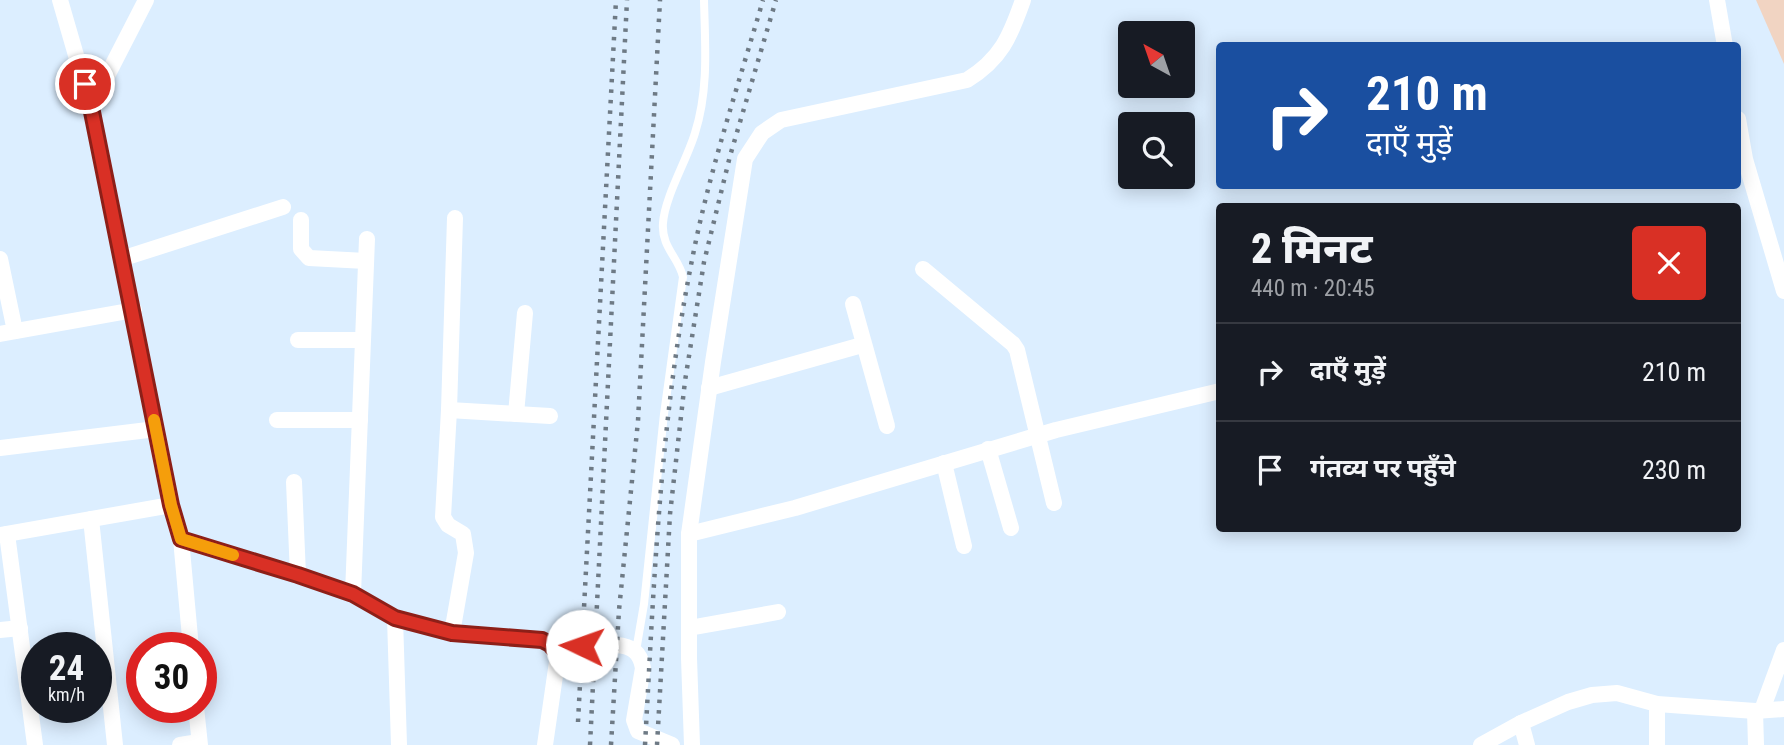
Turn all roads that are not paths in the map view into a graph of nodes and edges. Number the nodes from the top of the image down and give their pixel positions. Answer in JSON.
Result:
{"nodes":[{"id":1,"x":60,"y":0,"type":"edge"},
{"id":2,"x":146,"y":0,"type":"edge"},
{"id":3,"x":704,"y":0,"type":"edge"},
{"id":4,"x":1023,"y":0,"type":"edge"},
{"id":5,"x":1717,"y":0,"type":"edge"},
{"id":6,"x":1724,"y":42,"type":"edge"},
{"id":7,"x":91,"y":107,"type":"junction"},
{"id":8,"x":1741,"y":136,"type":"edge"},
{"id":9,"x":283,"y":207,"type":"dead end"},
{"id":10,"x":455,"y":218,"type":"dead end"},
{"id":11,"x":301,"y":220,"type":"dead end"},
{"id":12,"x":367,"y":239,"type":"dead end"},
{"id":13,"x":0,"y":259,"type":"edge"},
{"id":14,"x":121,"y":259,"type":"junction"},
{"id":15,"x":366,"y":261,"type":"junction"},
{"id":16,"x":923,"y":269,"type":"dead end"},
{"id":17,"x":1784,"y":291,"type":"edge"},
{"id":18,"x":853,"y":304,"type":"dead end"},
{"id":19,"x":134,"y":310,"type":"junction"},
{"id":20,"x":525,"y":313,"type":"dead end"},
{"id":21,"x":8,"y":332,"type":"edge"},
{"id":22,"x":298,"y":340,"type":"dead end"},
{"id":23,"x":362,"y":340,"type":"junction"},
{"id":24,"x":863,"y":345,"type":"junction"},
{"id":25,"x":709,"y":388,"type":"junction"},
{"id":26,"x":1216,"y":392,"type":"edge"},
{"id":27,"x":449,"y":410,"type":"junction"},
{"id":28,"x":516,"y":414,"type":"junction"},
{"id":29,"x":550,"y":416,"type":"dead end"},
{"id":30,"x":277,"y":420,"type":"dead end"},
{"id":31,"x":359,"y":420,"type":"junction"},
{"id":32,"x":887,"y":426,"type":"dead end"},
{"id":33,"x":156,"y":429,"type":"junction"},
{"id":34,"x":1036,"y":436,"type":"junction"},
{"id":35,"x":0,"y":448,"type":"edge"},
{"id":36,"x":988,"y":449,"type":"junction"},
{"id":37,"x":944,"y":463,"type":"junction"},
{"id":38,"x":293,"y":482,"type":"dead end"},
{"id":39,"x":1054,"y":503,"type":"dead end"},
{"id":40,"x":171,"y":505,"type":"junction"},
{"id":41,"x":91,"y":519,"type":"junction"},
{"id":42,"x":1011,"y":528,"type":"dead end"},
{"id":43,"x":4,"y":534,"type":"edge"},
{"id":44,"x":689,"y":534,"type":"junction"},
{"id":45,"x":181,"y":539,"type":"junction"},
{"id":46,"x":964,"y":546,"type":"dead end"},
{"id":47,"x":298,"y":575,"type":"junction"},
{"id":48,"x":353,"y":594,"type":"junction"},
{"id":49,"x":778,"y":612,"type":"dead end"},
{"id":50,"x":395,"y":618,"type":"junction"},
{"id":51,"x":20,"y":628,"type":"junction"},
{"id":52,"x":689,"y":628,"type":"junction"},
{"id":53,"x":0,"y":630,"type":"edge"},
{"id":54,"x":21,"y":632,"type":"edge"},
{"id":55,"x":99,"y":632,"type":"edge"},
{"id":56,"x":190,"y":632,"type":"edge"},
{"id":57,"x":452,"y":633,"type":"junction"},
{"id":58,"x":555,"y":650,"type":"junction"},
{"id":59,"x":1784,"y":650,"type":"edge"},
{"id":60,"x":636,"y":651,"type":"junction"},
{"id":61,"x":1657,"y":704,"type":"junction"},
{"id":62,"x":1784,"y":709,"type":"edge"},
{"id":63,"x":1758,"y":710,"type":"junction"},
{"id":64,"x":34,"y":723,"type":"edge"},
{"id":65,"x":112,"y":723,"type":"edge"},
{"id":66,"x":197,"y":723,"type":"edge"},
{"id":67,"x":1521,"y":723,"type":"junction"},
{"id":68,"x":199,"y":743,"type":"edge"},
{"id":69,"x":35,"y":745,"type":"edge"},
{"id":70,"x":115,"y":745,"type":"edge"},
{"id":71,"x":180,"y":745,"type":"edge"},
{"id":72,"x":399,"y":745,"type":"edge"},
{"id":73,"x":545,"y":745,"type":"edge"},
{"id":74,"x":672,"y":745,"type":"edge"},
{"id":75,"x":692,"y":745,"type":"edge"},
{"id":76,"x":1481,"y":745,"type":"edge"},
{"id":77,"x":1527,"y":745,"type":"edge"},
{"id":78,"x":1657,"y":745,"type":"edge"},
{"id":79,"x":1756,"y":745,"type":"edge"}],
"edges":[{"from":1,"to":7,"type":"street"},
{"from":2,"to":7,"type":"street"},
{"from":3,"to":60,"type":"lane"},
{"from":4,"to":25,"type":"street"},
{"from":5,"to":6,"type":"street"},
{"from":7,"to":14,"type":"street"},
{"from":8,"to":17,"type":"street"},
{"from":9,"to":14,"type":"street"},
{"from":10,"to":27,"type":"street"},
{"from":11,"to":15,"type":"street"},
{"from":12,"to":15,"type":"street"},
{"from":13,"to":21,"type":"street"},
{"from":14,"to":19,"type":"street"},
{"from":15,"to":23,"type":"street"},
{"from":16,"to":34,"type":"street"},
{"from":18,"to":24,"type":"street"},
{"from":19,"to":21,"type":"street"},
{"from":19,"to":33,"type":"street"},
{"from":20,"to":28,"type":"street"},
{"from":22,"to":23,"type":"street"},
{"from":23,"to":31,"type":"street"},
{"from":24,"to":25,"type":"street"},
{"from":24,"to":32,"type":"street"},
{"from":25,"to":44,"type":"street"},
{"from":26,"to":34,"type":"street"},
{"from":27,"to":28,"type":"street"},
{"from":27,"to":57,"type":"street"},
{"from":28,"to":29,"type":"street"},
{"from":30,"to":31,"type":"street"},
{"from":31,"to":48,"type":"street"},
{"from":33,"to":35,"type":"street"},
{"from":33,"to":40,"type":"street"},
{"from":34,"to":36,"type":"street"},
{"from":34,"to":39,"type":"street"},
{"from":36,"to":37,"type":"street"},
{"from":36,"to":42,"type":"street"},
{"from":37,"to":44,"type":"street"},
{"from":37,"to":46,"type":"street"},
{"from":38,"to":47,"type":"street"},
{"from":40,"to":41,"type":"street"},
{"from":40,"to":45,"type":"street"},
{"from":41,"to":43,"type":"street"},
{"from":41,"to":55,"type":"street"},
{"from":43,"to":51,"type":"street"},
{"from":44,"to":52,"type":"street"},
{"from":45,"to":47,"type":"street"},
{"from":45,"to":56,"type":"street"},
{"from":47,"to":48,"type":"street"},
{"from":48,"to":50,"type":"street"},
{"from":49,"to":52,"type":"street"},
{"from":50,"to":57,"type":"street"},
{"from":50,"to":72,"type":"street"},
{"from":51,"to":53,"type":"street"},
{"from":51,"to":54,"type":"street"},
{"from":52,"to":75,"type":"street"},
{"from":57,"to":58,"type":"street"},
{"from":58,"to":60,"type":"street"},
{"from":58,"to":73,"type":"street"},
{"from":59,"to":63,"type":"street"},
{"from":60,"to":74,"type":"street"},
{"from":61,"to":63,"type":"street"},
{"from":61,"to":67,"type":"street"},
{"from":61,"to":78,"type":"street"},
{"from":62,"to":63,"type":"street"},
{"from":63,"to":79,"type":"street"},
{"from":64,"to":69,"type":"street"},
{"from":65,"to":70,"type":"street"},
{"from":66,"to":68,"type":"street"},
{"from":67,"to":76,"type":"street"},
{"from":67,"to":77,"type":"street"},
{"from":68,"to":71,"type":"street"}]}
